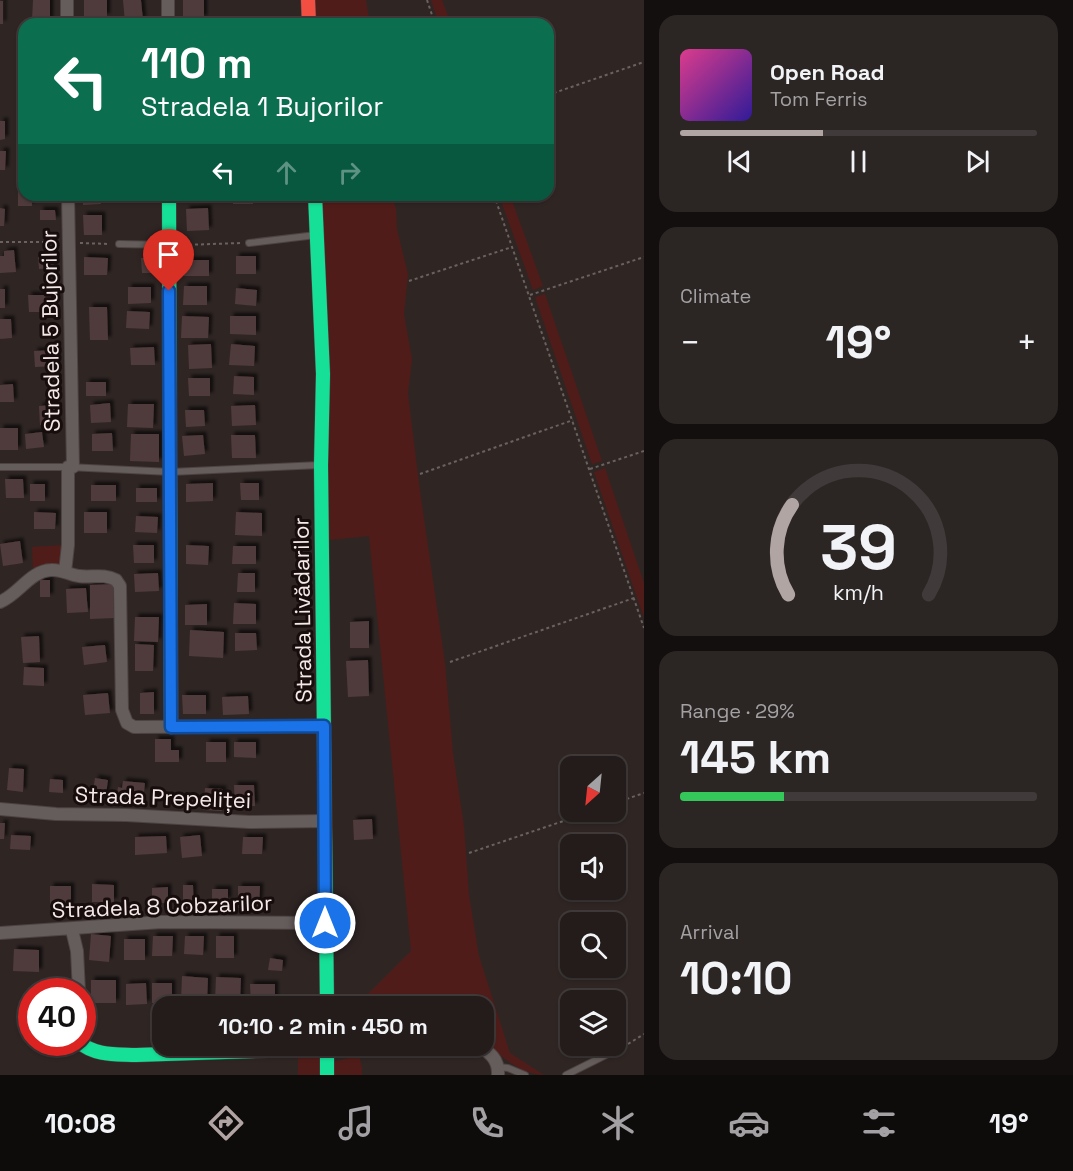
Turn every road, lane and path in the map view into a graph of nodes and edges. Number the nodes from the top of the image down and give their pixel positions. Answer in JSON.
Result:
{"nodes":[{"id":1,"x":67,"y":0,"type":"edge"},
{"id":2,"x":168,"y":0,"type":"edge"},
{"id":3,"x":308,"y":0,"type":"edge"},
{"id":4,"x":427,"y":0,"type":"edge"},
{"id":5,"x":67,"y":18,"type":"edge"},
{"id":6,"x":168,"y":18,"type":"edge"},
{"id":7,"x":309,"y":18,"type":"edge"},
{"id":8,"x":433,"y":18,"type":"edge"},
{"id":9,"x":644,"y":62,"type":"edge"},
{"id":10,"x":554,"y":93,"type":"edge"},
{"id":11,"x":68,"y":201,"type":"edge"},
{"id":12,"x":169,"y":201,"type":"edge"},
{"id":13,"x":315,"y":201,"type":"edge"},
{"id":14,"x":496,"y":201,"type":"edge"},
{"id":15,"x":317,"y":235,"type":"junction"},
{"id":16,"x":249,"y":243,"type":"joint"},
{"id":17,"x":119,"y":244,"type":"dead end"},
{"id":18,"x":169,"y":245,"type":"junction"},
{"id":19,"x":512,"y":247,"type":"junction"},
{"id":20,"x":644,"y":256,"type":"edge"},
{"id":21,"x":409,"y":281,"type":"dead end"},
{"id":22,"x":529,"y":295,"type":"junction"},
{"id":23,"x":573,"y":420,"type":"junction"},
{"id":24,"x":644,"y":451,"type":"edge"},
{"id":25,"x":321,"y":465,"type":"junction"},
{"id":26,"x":0,"y":467,"type":"edge"},
{"id":27,"x":71,"y":467,"type":"junction"},
{"id":28,"x":590,"y":470,"type":"junction"},
{"id":29,"x":171,"y":472,"type":"junction"},
{"id":30,"x":420,"y":474,"type":"dead end"},
{"id":31,"x":65,"y":572,"type":"junction"},
{"id":32,"x":634,"y":598,"type":"junction"},
{"id":33,"x":0,"y":602,"type":"edge"},
{"id":34,"x":644,"y":628,"type":"edge"},
{"id":35,"x":450,"y":662,"type":"dead end"},
{"id":36,"x":324,"y":726,"type":"junction"},
{"id":37,"x":171,"y":727,"type":"junction"},
{"id":38,"x":644,"y":793,"type":"edge"},
{"id":39,"x":626,"y":799,"type":"edge"},
{"id":40,"x":0,"y":809,"type":"edge"},
{"id":41,"x":325,"y":821,"type":"junction"},
{"id":42,"x":560,"y":822,"type":"edge"},
{"id":43,"x":469,"y":853,"type":"dead end"},
{"id":44,"x":325,"y":923,"type":"junction"},
{"id":45,"x":72,"y":930,"type":"junction"},
{"id":46,"x":0,"y":933,"type":"edge"},
{"id":47,"x":79,"y":978,"type":"edge"},
{"id":48,"x":327,"y":996,"type":"edge"},
{"id":49,"x":644,"y":1034,"type":"edge"},
{"id":50,"x":626,"y":1044,"type":"edge"},
{"id":51,"x":96,"y":1052,"type":"edge"},
{"id":52,"x":152,"y":1054,"type":"edge"},
{"id":53,"x":327,"y":1056,"type":"edge"},
{"id":54,"x":492,"y":1056,"type":"edge"},
{"id":55,"x":604,"y":1056,"type":"edge"},
{"id":56,"x":498,"y":1071,"type":"edge"},
{"id":57,"x":327,"y":1075,"type":"edge"},
{"id":58,"x":525,"y":1075,"type":"edge"},
{"id":59,"x":566,"y":1075,"type":"edge"}],
"edges":[{"from":1,"to":5,"type":"street"},
{"from":2,"to":6,"type":"street"},
{"from":3,"to":7,"type":"street"},
{"from":4,"to":8,"type":"path"},
{"from":9,"to":10,"type":"path"},
{"from":11,"to":27,"type":"street","name":"Stradela 5 Bujorilor"},
{"from":12,"to":18,"type":"street"},
{"from":13,"to":15,"type":"street","name":"Strada Livădarilor"},
{"from":14,"to":19,"type":"path"},
{"from":15,"to":16,"type":"lane"},
{"from":15,"to":25,"type":"street","name":"Strada Livădarilor"},
{"from":16,"to":18,"type":"path"},
{"from":17,"to":18,"type":"lane"},
{"from":18,"to":29,"type":"street"},
{"from":19,"to":21,"type":"path"},
{"from":19,"to":22,"type":"path"},
{"from":20,"to":22,"type":"path"},
{"from":22,"to":23,"type":"path"},
{"from":23,"to":28,"type":"path"},
{"from":23,"to":30,"type":"path"},
{"from":24,"to":28,"type":"path"},
{"from":25,"to":29,"type":"lane"},
{"from":25,"to":36,"type":"street","name":"Strada Livădarilor"},
{"from":26,"to":27,"type":"lane"},
{"from":27,"to":29,"type":"lane"},
{"from":27,"to":31,"type":"street","name":"Stradela 5 Bujorilor"},
{"from":28,"to":32,"type":"path"},
{"from":29,"to":37,"type":"street"},
{"from":31,"to":33,"type":"street"},
{"from":31,"to":37,"type":"street"},
{"from":32,"to":34,"type":"path"},
{"from":32,"to":35,"type":"path"},
{"from":36,"to":37,"type":"street"},
{"from":36,"to":41,"type":"street","name":"Strada Livădarilor"},
{"from":38,"to":39,"type":"path"},
{"from":40,"to":41,"type":"street","name":"Strada Prepeliței"},
{"from":41,"to":44,"type":"street","name":"Strada Livădarilor"},
{"from":42,"to":43,"type":"path"},
{"from":44,"to":45,"type":"street","name":"Stradela 8 Cobzarilor"},
{"from":44,"to":48,"type":"street","name":"Strada Livădarilor"},
{"from":45,"to":46,"type":"street","name":"Stradela 8 Cobzarilor"},
{"from":45,"to":47,"type":"street"},
{"from":49,"to":50,"type":"path"},
{"from":51,"to":52,"type":"street"},
{"from":53,"to":57,"type":"street"},
{"from":54,"to":56,"type":"street"},
{"from":55,"to":59,"type":"lane"},
{"from":56,"to":58,"type":"lane"}]}
